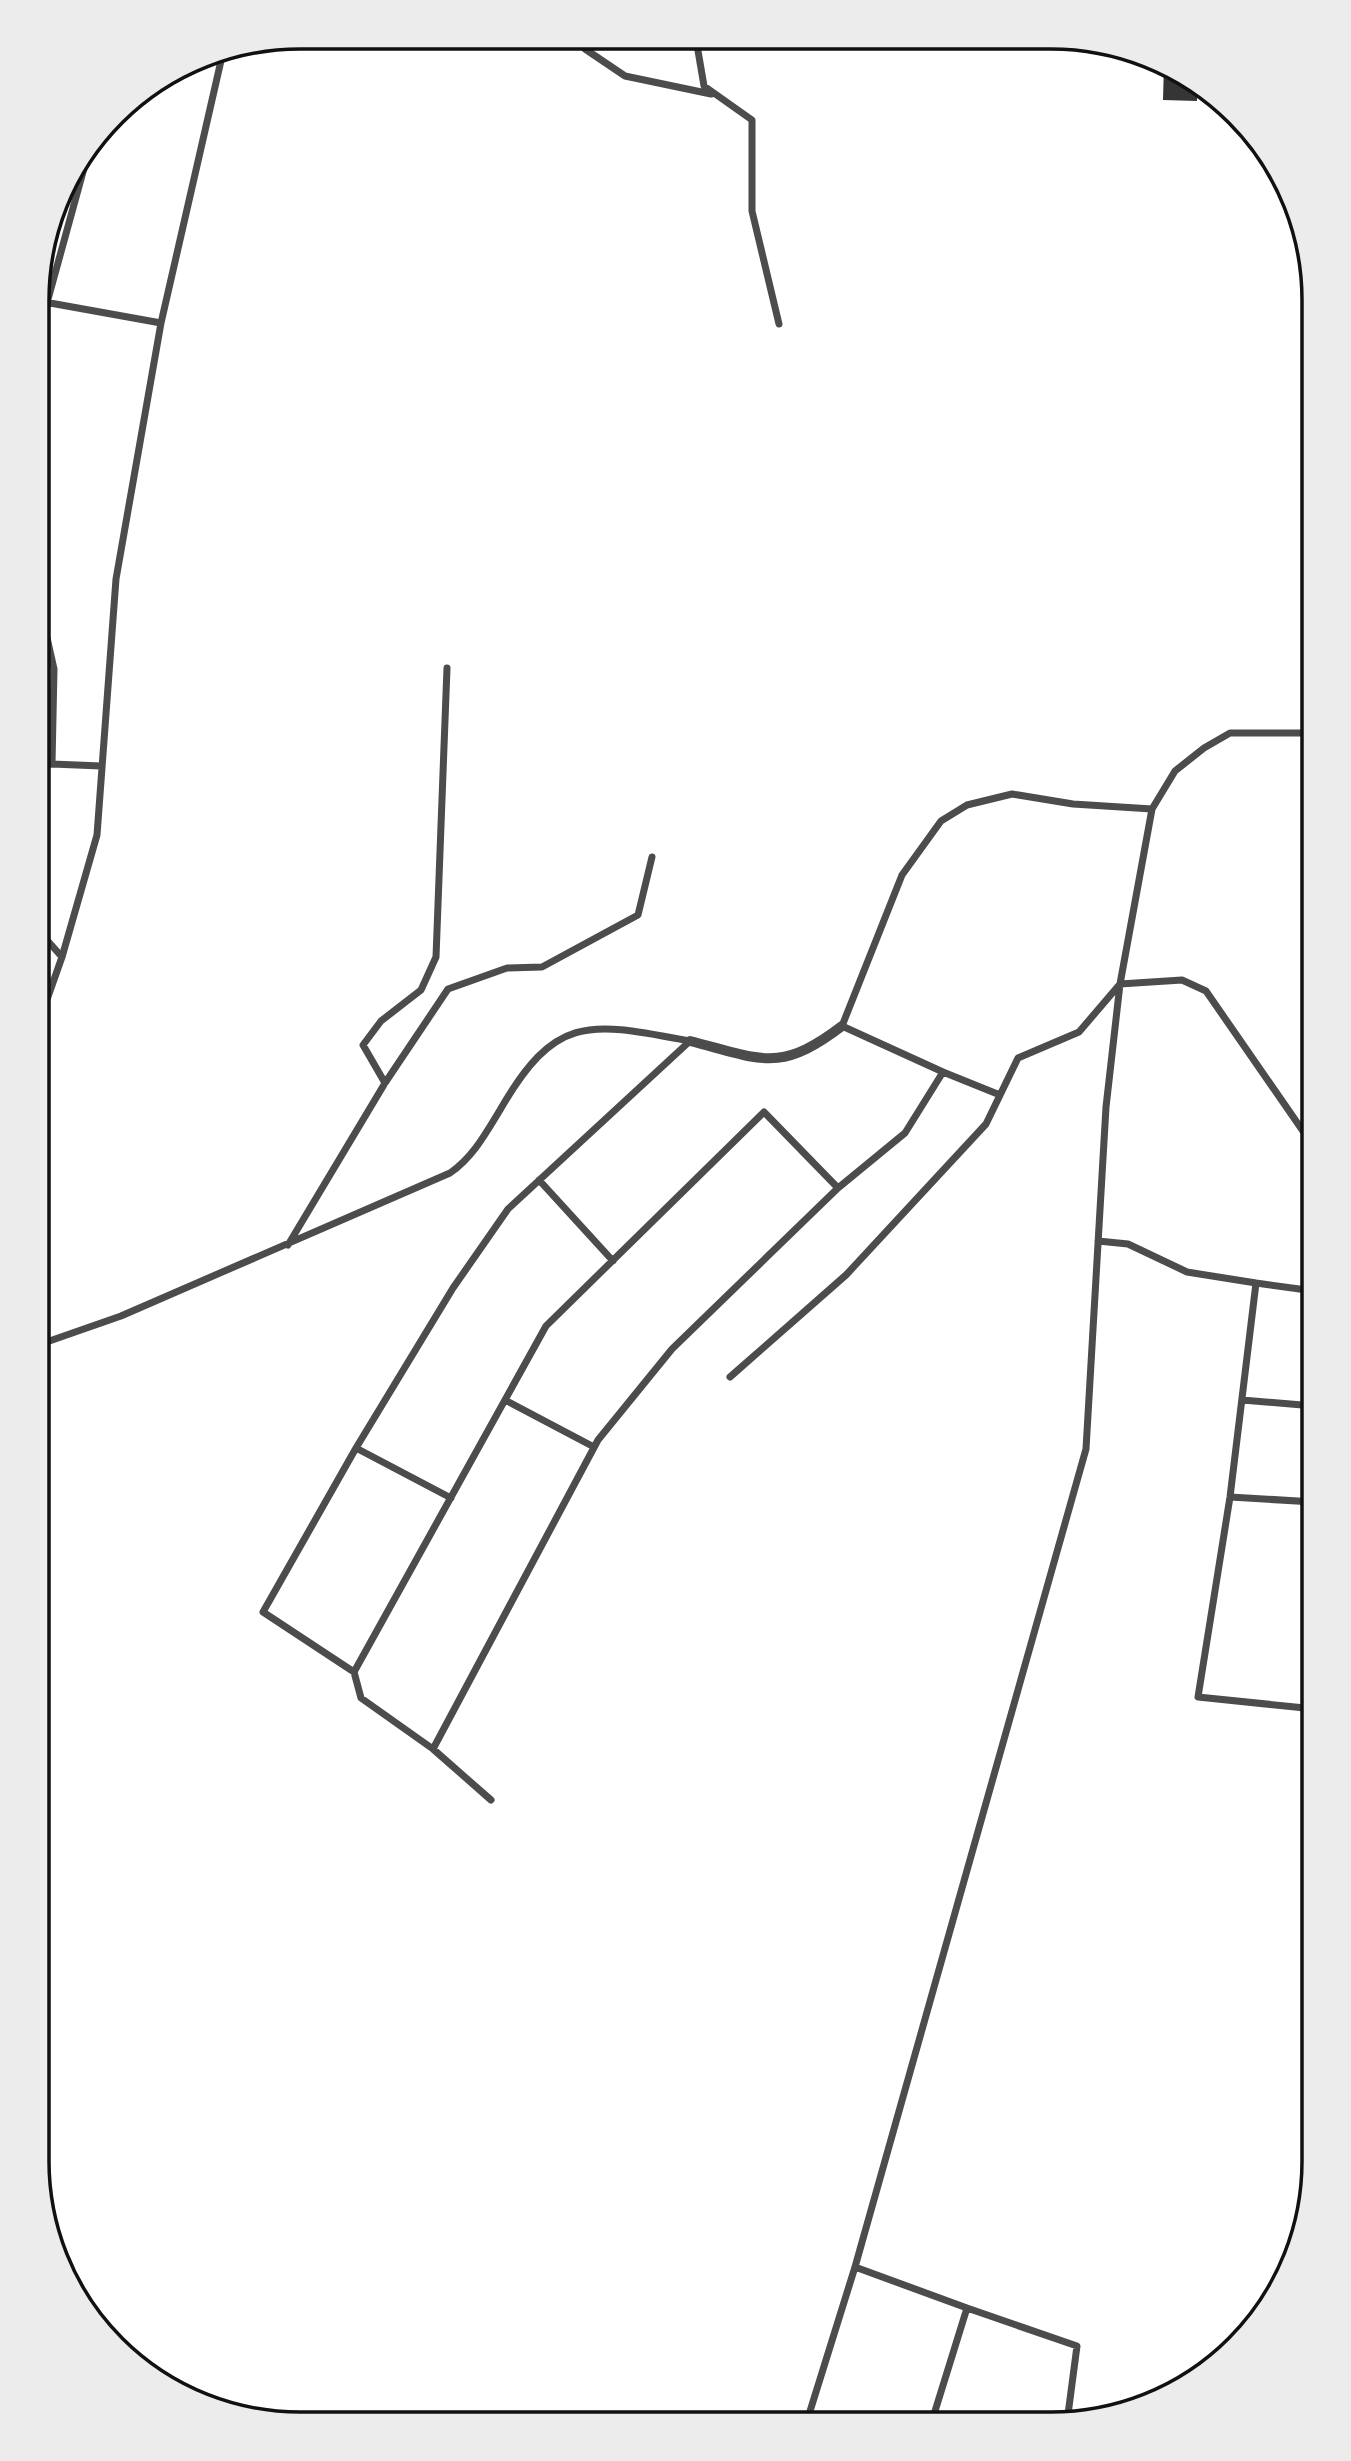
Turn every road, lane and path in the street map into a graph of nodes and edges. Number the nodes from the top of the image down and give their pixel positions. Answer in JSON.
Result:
{"nodes":[{"id":1,"x":585,"y":49,"type":"edge"},
{"id":2,"x":698,"y":49,"type":"edge"},
{"id":3,"x":221,"y":62,"type":"edge"},
{"id":4,"x":716,"y":94,"type":"junction"},
{"id":5,"x":80,"y":180,"type":"edge"},
{"id":6,"x":50,"y":277,"type":"edge"},
{"id":7,"x":49,"y":302,"type":"edge"},
{"id":8,"x":161,"y":323,"type":"junction"},
{"id":9,"x":779,"y":324,"type":"dead end"},
{"id":10,"x":49,"y":648,"type":"edge"},
{"id":11,"x":447,"y":668,"type":"dead end"},
{"id":12,"x":1302,"y":733,"type":"edge"},
{"id":13,"x":49,"y":764,"type":"edge"},
{"id":14,"x":52,"y":764,"type":"junction"},
{"id":15,"x":101,"y":766,"type":"junction"},
{"id":16,"x":1152,"y":809,"type":"junction"},
{"id":17,"x":652,"y":857,"type":"dead end"},
{"id":18,"x":49,"y":942,"type":"edge"},
{"id":19,"x":62,"y":957,"type":"junction"},
{"id":20,"x":1120,"y":984,"type":"junction"},
{"id":21,"x":49,"y":994,"type":"edge"},
{"id":22,"x":842,"y":1026,"type":"junction"},
{"id":23,"x":690,"y":1041,"type":"junction"},
{"id":24,"x":943,"y":1072,"type":"junction"},
{"id":25,"x":385,"y":1083,"type":"junction"},
{"id":26,"x":1000,"y":1095,"type":"junction"},
{"id":27,"x":1302,"y":1130,"type":"edge"},
{"id":28,"x":540,"y":1180,"type":"junction"},
{"id":29,"x":838,"y":1188,"type":"junction"},
{"id":30,"x":1098,"y":1241,"type":"junction"},
{"id":31,"x":288,"y":1246,"type":"junction"},
{"id":32,"x":613,"y":1261,"type":"junction"},
{"id":33,"x":1256,"y":1283,"type":"junction"},
{"id":34,"x":1302,"y":1289,"type":"edge"},
{"id":35,"x":49,"y":1341,"type":"edge"},
{"id":36,"x":730,"y":1377,"type":"dead end"},
{"id":37,"x":505,"y":1400,"type":"junction"},
{"id":38,"x":1242,"y":1400,"type":"junction"},
{"id":39,"x":1302,"y":1405,"type":"edge"},
{"id":40,"x":594,"y":1447,"type":"junction"},
{"id":41,"x":356,"y":1448,"type":"junction"},
{"id":42,"x":1230,"y":1496,"type":"junction"},
{"id":43,"x":451,"y":1498,"type":"junction"},
{"id":44,"x":1302,"y":1501,"type":"edge"},
{"id":45,"x":354,"y":1672,"type":"junction"},
{"id":46,"x":1302,"y":1708,"type":"edge"},
{"id":47,"x":433,"y":1749,"type":"junction"},
{"id":48,"x":491,"y":1800,"type":"dead end"},
{"id":49,"x":855,"y":2267,"type":"junction"},
{"id":50,"x":967,"y":2308,"type":"junction"},
{"id":51,"x":1068,"y":2411,"type":"edge"},
{"id":52,"x":810,"y":2412,"type":"edge"},
{"id":53,"x":935,"y":2412,"type":"edge"}],
"edges":[{"from":1,"to":4,"type":"street"},
{"from":2,"to":4,"type":"street"},
{"from":3,"to":8,"type":"street"},
{"from":4,"to":9,"type":"street"},
{"from":5,"to":6,"type":"street"},
{"from":7,"to":8,"type":"street"},
{"from":8,"to":15,"type":"street"},
{"from":10,"to":14,"type":"street"},
{"from":11,"to":25,"type":"street"},
{"from":12,"to":16,"type":"street"},
{"from":13,"to":14,"type":"street"},
{"from":14,"to":15,"type":"street"},
{"from":15,"to":19,"type":"street"},
{"from":16,"to":20,"type":"street"},
{"from":16,"to":22,"type":"street"},
{"from":17,"to":25,"type":"street"},
{"from":18,"to":19,"type":"street"},
{"from":19,"to":21,"type":"street"},
{"from":20,"to":26,"type":"street"},
{"from":20,"to":27,"type":"street"},
{"from":20,"to":30,"type":"street"},
{"from":22,"to":23,"type":"street"},
{"from":22,"to":24,"type":"street"},
{"from":23,"to":28,"type":"street"},
{"from":23,"to":31,"type":"street"},
{"from":24,"to":26,"type":"street"},
{"from":24,"to":29,"type":"street"},
{"from":25,"to":31,"type":"street"},
{"from":26,"to":36,"type":"street"},
{"from":28,"to":32,"type":"street"},
{"from":28,"to":41,"type":"street"},
{"from":29,"to":32,"type":"street"},
{"from":29,"to":40,"type":"street"},
{"from":30,"to":33,"type":"street"},
{"from":30,"to":49,"type":"street"},
{"from":31,"to":35,"type":"street"},
{"from":32,"to":37,"type":"street"},
{"from":33,"to":34,"type":"street"},
{"from":33,"to":38,"type":"street"},
{"from":37,"to":40,"type":"street"},
{"from":37,"to":43,"type":"street"},
{"from":38,"to":39,"type":"street"},
{"from":38,"to":42,"type":"street"},
{"from":40,"to":47,"type":"street"},
{"from":41,"to":43,"type":"street"},
{"from":41,"to":45,"type":"street"},
{"from":42,"to":44,"type":"street"},
{"from":42,"to":46,"type":"street"},
{"from":43,"to":45,"type":"street"},
{"from":45,"to":47,"type":"street"},
{"from":47,"to":48,"type":"street"},
{"from":49,"to":50,"type":"street"},
{"from":49,"to":52,"type":"street"},
{"from":50,"to":51,"type":"street"},
{"from":50,"to":53,"type":"street"}]}
